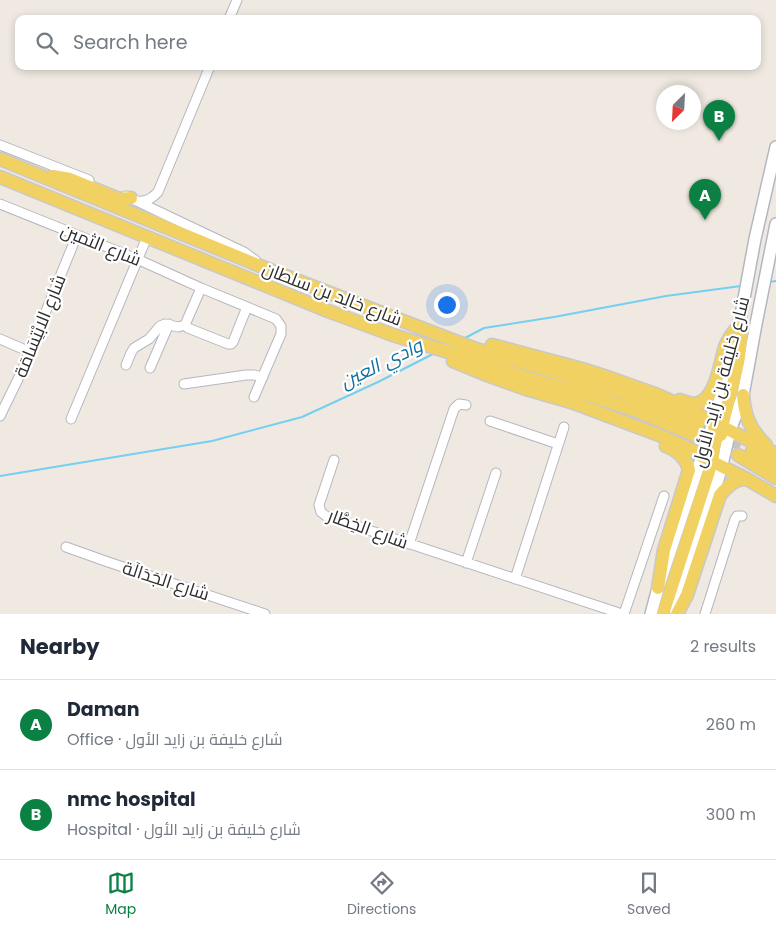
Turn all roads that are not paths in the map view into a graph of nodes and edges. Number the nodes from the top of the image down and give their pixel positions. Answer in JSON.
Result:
{"nodes":[{"id":1,"x":237,"y":0,"type":"edge"},
{"id":2,"x":231,"y":15,"type":"edge"},
{"id":3,"x":208,"y":70,"type":"edge"},
{"id":4,"x":0,"y":144,"type":"edge"},
{"id":5,"x":776,"y":147,"type":"edge"},
{"id":6,"x":0,"y":159,"type":"edge"},
{"id":7,"x":33,"y":173,"type":"junction"},
{"id":8,"x":0,"y":176,"type":"edge"},
{"id":9,"x":158,"y":192,"type":"junction"},
{"id":10,"x":133,"y":199,"type":"junction"},
{"id":11,"x":0,"y":204,"type":"edge"},
{"id":12,"x":166,"y":214,"type":"junction"},
{"id":13,"x":776,"y":224,"type":"edge"},
{"id":14,"x":77,"y":235,"type":"junction"},
{"id":15,"x":147,"y":236,"type":"junction"},
{"id":16,"x":137,"y":259,"type":"junction"},
{"id":17,"x":270,"y":270,"type":"junction"},
{"id":18,"x":201,"y":288,"type":"junction"},
{"id":19,"x":248,"y":307,"type":"junction"},
{"id":20,"x":169,"y":324,"type":"junction"},
{"id":21,"x":739,"y":324,"type":"junction"},
{"id":22,"x":184,"y":325,"type":"junction"},
{"id":23,"x":0,"y":340,"type":"edge"},
{"id":24,"x":30,"y":352,"type":"junction"},
{"id":25,"x":126,"y":365,"type":"dead end"},
{"id":26,"x":150,"y":368,"type":"dead end"},
{"id":27,"x":532,"y":373,"type":"junction"},
{"id":28,"x":263,"y":377,"type":"junction"},
{"id":29,"x":610,"y":378,"type":"junction"},
{"id":30,"x":184,"y":384,"type":"dead end"},
{"id":31,"x":743,"y":396,"type":"junction"},
{"id":32,"x":254,"y":397,"type":"dead end"},
{"id":33,"x":466,"y":405,"type":"dead end"},
{"id":34,"x":587,"y":408,"type":"junction"},
{"id":35,"x":0,"y":416,"type":"edge"},
{"id":36,"x":72,"y":419,"type":"dead end"},
{"id":37,"x":490,"y":421,"type":"dead end"},
{"id":38,"x":564,"y":427,"type":"dead end"},
{"id":39,"x":722,"y":427,"type":"junction"},
{"id":40,"x":696,"y":429,"type":"tunnel mouth"},
{"id":41,"x":558,"y":444,"type":"junction"},
{"id":42,"x":775,"y":457,"type":"edge"},
{"id":43,"x":334,"y":460,"type":"dead end"},
{"id":44,"x":712,"y":462,"type":"junction"},
{"id":45,"x":496,"y":473,"type":"dead end"},
{"id":46,"x":776,"y":478,"type":"edge"},
{"id":47,"x":747,"y":480,"type":"junction"},
{"id":48,"x":664,"y":496,"type":"dead end"},
{"id":49,"x":776,"y":496,"type":"edge"},
{"id":50,"x":742,"y":516,"type":"dead end"},
{"id":51,"x":409,"y":544,"type":"junction"},
{"id":52,"x":66,"y":547,"type":"dead end"},
{"id":53,"x":466,"y":563,"type":"junction"},
{"id":54,"x":515,"y":579,"type":"junction"},
{"id":55,"x":658,"y":588,"type":"junction"},
{"id":56,"x":656,"y":611,"type":"edge"},
{"id":57,"x":265,"y":614,"type":"edge"},
{"id":58,"x":623,"y":614,"type":"edge"},
{"id":59,"x":644,"y":614,"type":"edge"},
{"id":60,"x":675,"y":614,"type":"edge"},
{"id":61,"x":705,"y":614,"type":"edge"}],
"edges":[{"from":1,"to":2,"type":"street"},
{"from":3,"to":9,"type":"street"},
{"from":4,"to":10,"type":"street"},
{"from":5,"to":21,"type":"main road","name":"شارع خليفة بن زايد الأول"},
{"from":6,"to":7,"type":"main road","name":"شارع خالِد بن سلطان"},
{"from":7,"to":10,"type":"main road"},
{"from":7,"to":17,"type":"main road","name":"شارع خالِد بن سلطان"},
{"from":8,"to":15,"type":"main road","name":"شارع خالِد بن سلطان"},
{"from":9,"to":10,"type":"street"},
{"from":9,"to":12,"type":"street"},
{"from":10,"to":12,"type":"street"},
{"from":11,"to":14,"type":"street","name":"شارع الثمين"},
{"from":12,"to":17,"type":"street"},
{"from":13,"to":31,"type":"main road","name":"شارع خليفة بن زايد الأول"},
{"from":14,"to":16,"type":"street","name":"شارع الثمين"},
{"from":14,"to":24,"type":"street","name":"شارع الابْتِسَامَة"},
{"from":15,"to":16,"type":"street"},
{"from":15,"to":27,"type":"main road","name":"شارع خالِد بن سلطان"},
{"from":16,"to":18,"type":"street","name":"شارع الثمين"},
{"from":16,"to":36,"type":"street"},
{"from":17,"to":27,"type":"main road","name":"شارع خالِد بن سلطان"},
{"from":18,"to":19,"type":"street","name":"شارع الثمين"},
{"from":18,"to":22,"type":"street"},
{"from":19,"to":22,"type":"street"},
{"from":19,"to":28,"type":"street","name":"شارع الثمين"},
{"from":20,"to":22,"type":"street"},
{"from":20,"to":25,"type":"street"},
{"from":20,"to":26,"type":"street"},
{"from":21,"to":29,"type":"main road"},
{"from":21,"to":39,"type":"main road"},
{"from":23,"to":24,"type":"street"},
{"from":24,"to":35,"type":"street","name":"شارع الابْتِسَامَة"},
{"from":27,"to":29,"type":"main road"},
{"from":27,"to":34,"type":"main road"},
{"from":27,"to":40,"type":"main road","name":"شارع خالِد بن سلطان"},
{"from":28,"to":30,"type":"street"},
{"from":28,"to":32,"type":"street","name":"شارع الثمين"},
{"from":29,"to":39,"type":"main road"},
{"from":31,"to":39,"type":"main road","name":"شارع خليفة بن زايد الأول"},
{"from":31,"to":42,"type":"main road"},
{"from":33,"to":51,"type":"street"},
{"from":34,"to":44,"type":"main road"},
{"from":34,"to":55,"type":"main road"},
{"from":37,"to":41,"type":"street"},
{"from":38,"to":41,"type":"street"},
{"from":39,"to":42,"type":"main road"},
{"from":39,"to":44,"type":"main road","name":"شارع خليفة بن زايد الأول"},
{"from":39,"to":44,"type":"main road"},
{"from":41,"to":54,"type":"street"},
{"from":42,"to":46,"type":"main road"},
{"from":43,"to":51,"type":"street","name":"شارع الخِطَّار"},
{"from":44,"to":47,"type":"main road"},
{"from":44,"to":55,"type":"main road","name":"شارع خليفة بن زايد الأول"},
{"from":44,"to":56,"type":"main road"},
{"from":44,"to":60,"type":"main road","name":"شارع خليفة بن زايد الأول"},
{"from":45,"to":53,"type":"street"},
{"from":47,"to":49,"type":"main road"},
{"from":47,"to":60,"type":"main road"},
{"from":48,"to":58,"type":"street"},
{"from":50,"to":61,"type":"street"},
{"from":51,"to":53,"type":"street","name":"شارع الخِطَّار"},
{"from":52,"to":57,"type":"street","name":"شارع الجَدَالَة"},
{"from":53,"to":54,"type":"street","name":"شارع الخِطَّار"},
{"from":54,"to":58,"type":"street","name":"شارع الخِطَّار"},
{"from":55,"to":56,"type":"main road","name":"شارع خليفة بن زايد الأول"},
{"from":56,"to":59,"type":"street"}]}
